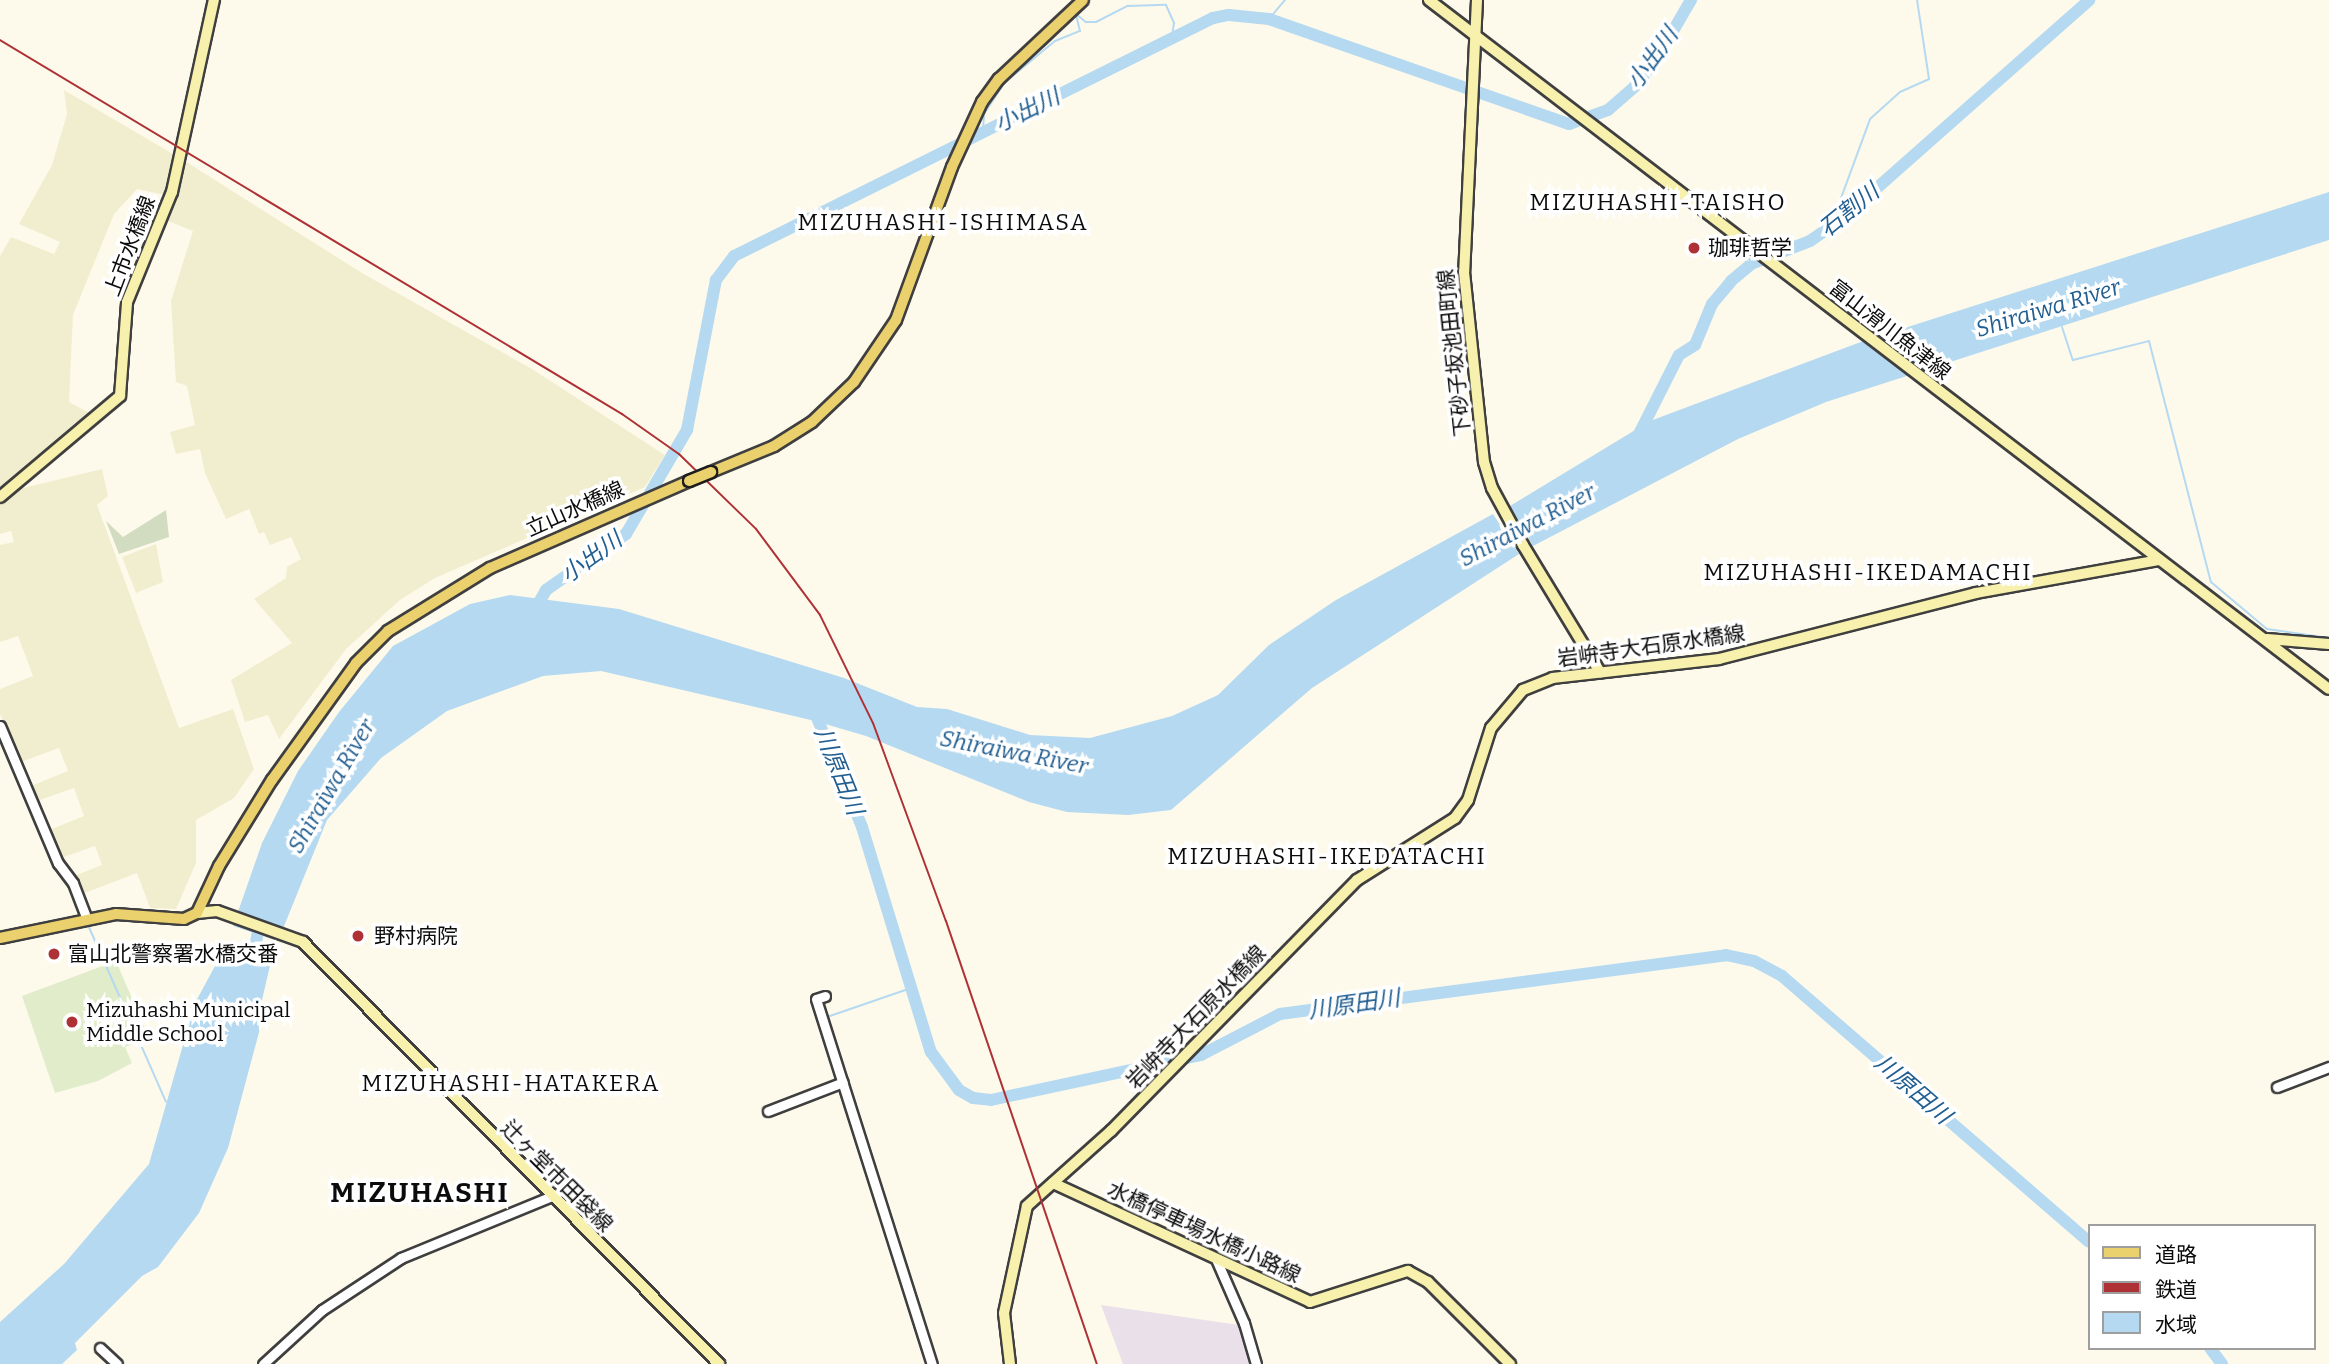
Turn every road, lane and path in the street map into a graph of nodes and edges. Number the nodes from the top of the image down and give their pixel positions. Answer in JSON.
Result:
{"nodes":[{"id":1,"x":214,"y":0,"type":"edge"},
{"id":2,"x":1083,"y":0,"type":"edge"},
{"id":3,"x":1429,"y":0,"type":"edge"},
{"id":4,"x":1477,"y":0,"type":"edge"},
{"id":5,"x":1475,"y":35,"type":"junction"},
{"id":6,"x":1,"y":495,"type":"edge"},
{"id":7,"x":2159,"y":560,"type":"junction"},
{"id":8,"x":2264,"y":638,"type":"junction"},
{"id":9,"x":2329,"y":644,"type":"edge"},
{"id":10,"x":1600,"y":672,"type":"junction"},
{"id":11,"x":2329,"y":689,"type":"edge"},
{"id":12,"x":0,"y":726,"type":"edge"},
{"id":13,"x":197,"y":913,"type":"junction"},
{"id":14,"x":87,"y":919,"type":"junction"},
{"id":15,"x":0,"y":938,"type":"edge"},
{"id":16,"x":825,"y":996,"type":"dead end"},
{"id":17,"x":2329,"y":1068,"type":"edge"},
{"id":18,"x":843,"y":1082,"type":"junction"},
{"id":19,"x":2277,"y":1087,"type":"dead end"},
{"id":20,"x":768,"y":1111,"type":"dead end"},
{"id":21,"x":1054,"y":1183,"type":"junction"},
{"id":22,"x":550,"y":1196,"type":"junction"},
{"id":23,"x":1216,"y":1259,"type":"junction"},
{"id":24,"x":100,"y":1348,"type":"dead end"},
{"id":25,"x":1008,"y":1363,"type":"edge"},
{"id":26,"x":117,"y":1364,"type":"edge"},
{"id":27,"x":263,"y":1364,"type":"edge"},
{"id":28,"x":719,"y":1364,"type":"edge"},
{"id":29,"x":932,"y":1364,"type":"edge"},
{"id":30,"x":1256,"y":1364,"type":"edge"},
{"id":31,"x":1510,"y":1364,"type":"edge"}],
"edges":[{"from":1,"to":6,"type":"main road","name":"上市水橋線"},
{"from":2,"to":13,"type":"main road","name":"立山水橋線","bridge":true},
{"from":3,"to":5,"type":"main road","name":"富山滑川魚津線"},
{"from":4,"to":5,"type":"main road","name":"下砂子坂池田町線"},
{"from":5,"to":7,"type":"main road","name":"富山滑川魚津線"},
{"from":5,"to":10,"type":"main road","name":"下砂子坂池田町線"},
{"from":7,"to":8,"type":"main road","name":"富山滑川魚津線"},
{"from":7,"to":10,"type":"main road","name":"岩峅寺大石原水橋線"},
{"from":8,"to":9,"type":"main road"},
{"from":8,"to":11,"type":"main road","name":"富山滑川魚津線"},
{"from":10,"to":21,"type":"main road","name":"岩峅寺大石原水橋線"},
{"from":12,"to":14,"type":"street"},
{"from":13,"to":14,"type":"main road"},
{"from":13,"to":22,"type":"main road","name":"辻ヶ堂市田袋線"},
{"from":14,"to":15,"type":"main road"},
{"from":16,"to":18,"type":"street"},
{"from":17,"to":19,"type":"street"},
{"from":18,"to":20,"type":"street"},
{"from":18,"to":29,"type":"street"},
{"from":21,"to":23,"type":"main road","name":"水橋停車場水橋小路線"},
{"from":21,"to":25,"type":"main road","name":"岩峅寺大石原水橋線"},
{"from":22,"to":27,"type":"street"},
{"from":22,"to":28,"type":"main road","name":"辻ヶ堂市田袋線"},
{"from":23,"to":30,"type":"street"},
{"from":23,"to":31,"type":"main road","name":"水橋停車場水橋小路線"},
{"from":24,"to":26,"type":"street"}]}
